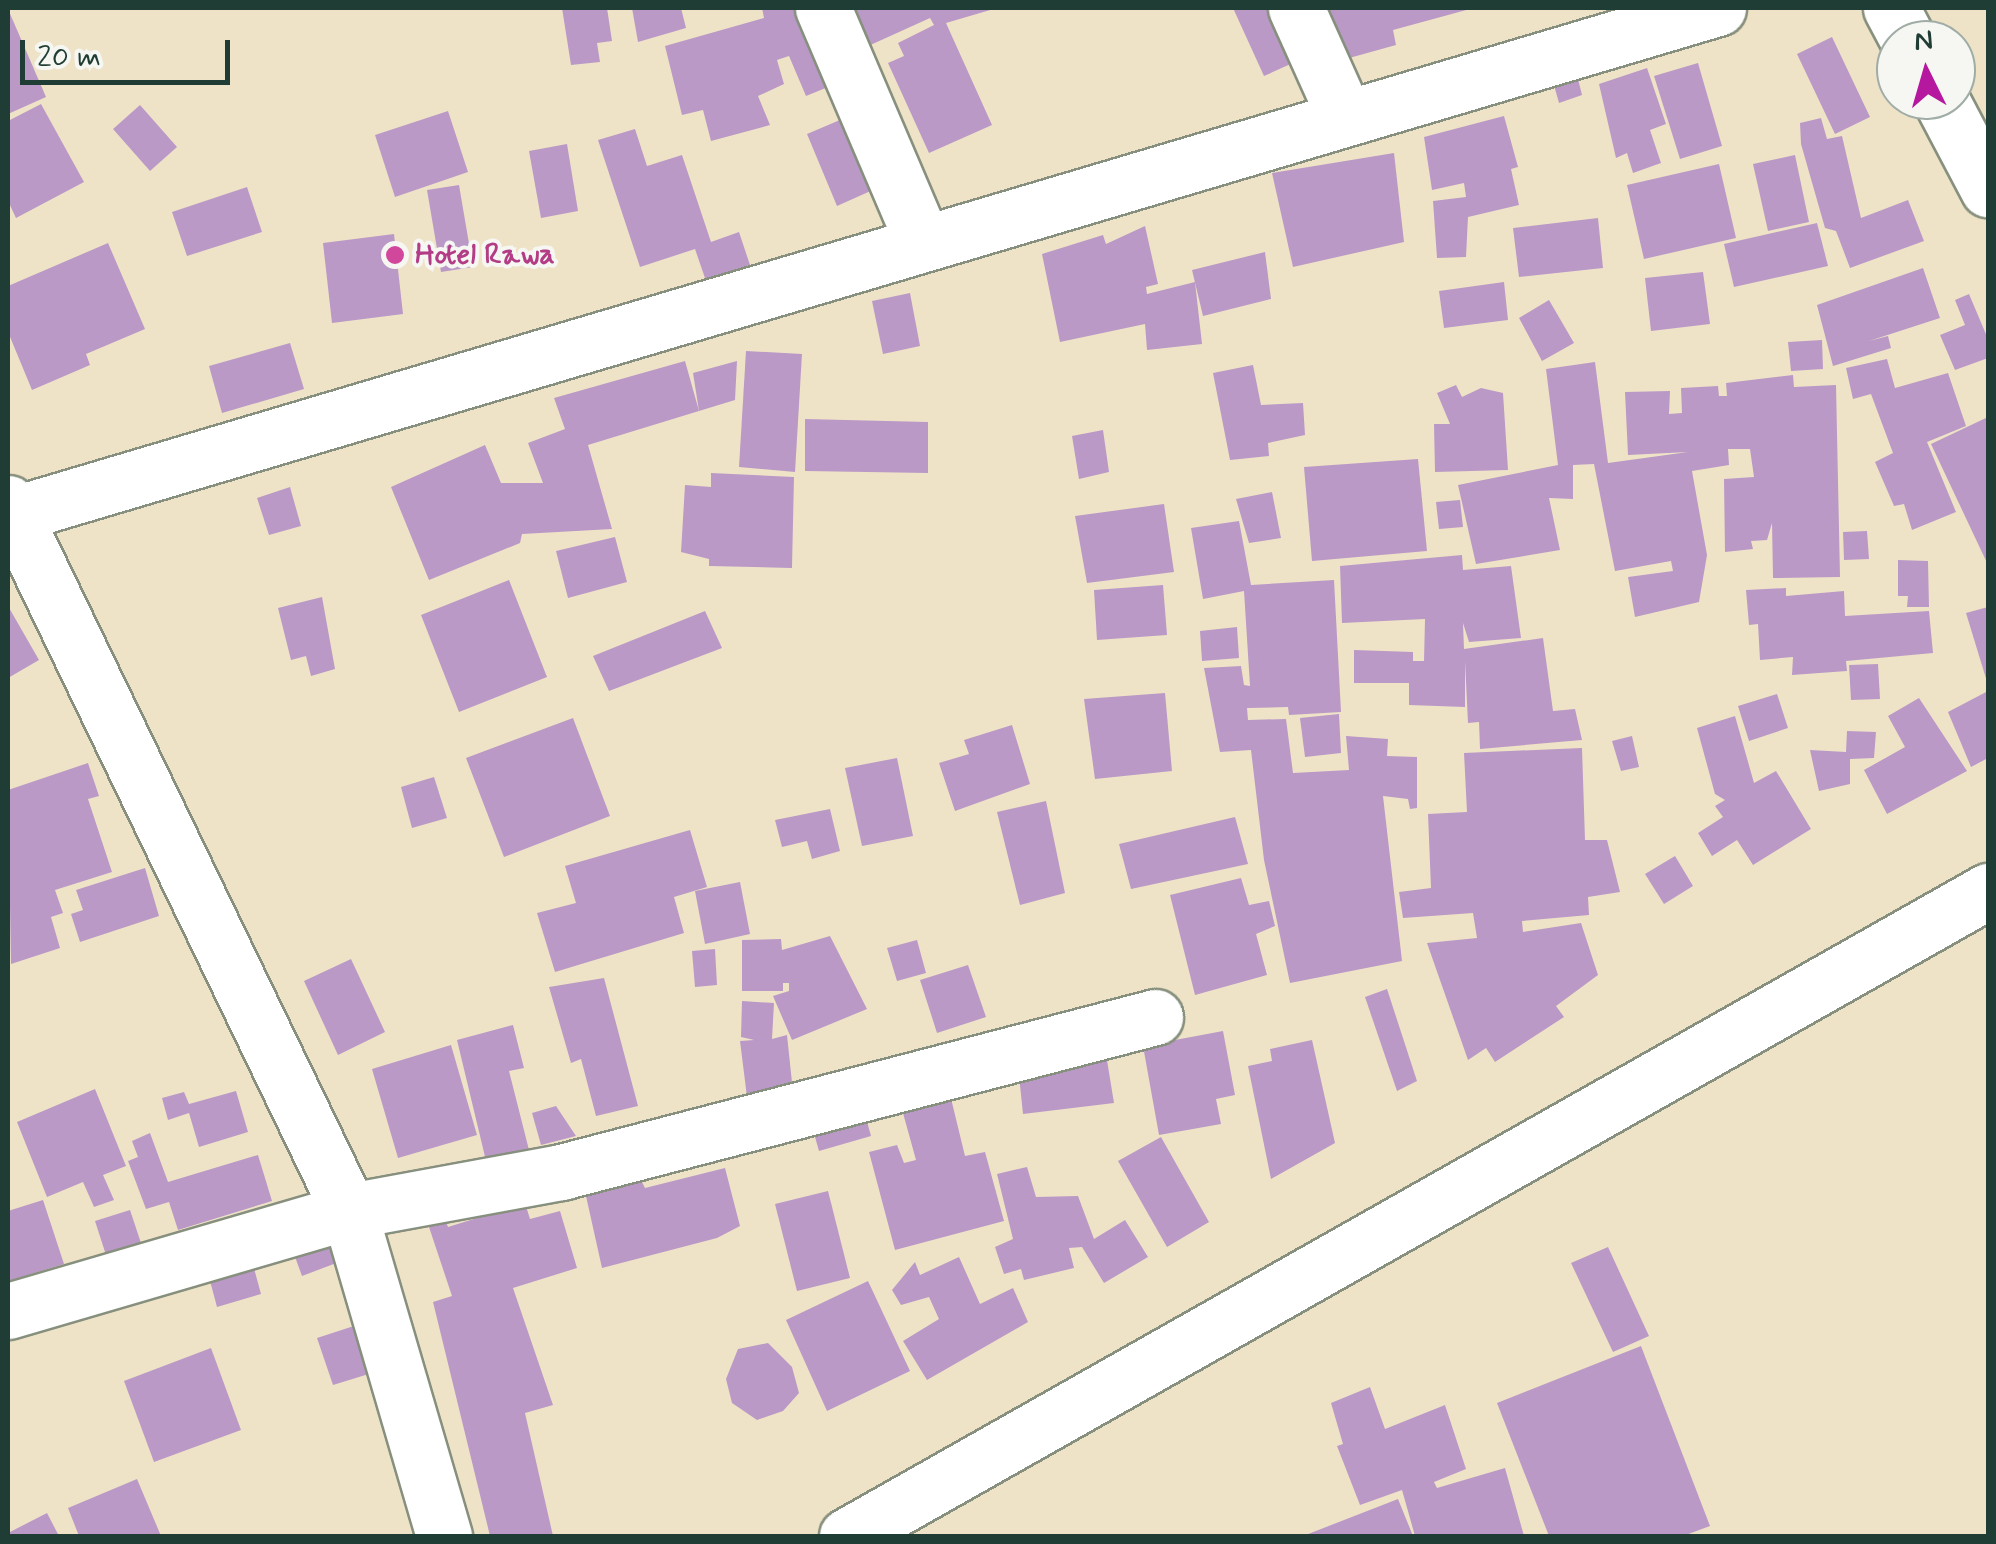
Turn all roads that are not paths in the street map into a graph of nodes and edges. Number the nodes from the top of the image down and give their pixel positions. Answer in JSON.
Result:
{"nodes":[{"id":1,"x":824,"y":8,"type":"edge"},
{"id":2,"x":1296,"y":8,"type":"edge"},
{"id":3,"x":1718,"y":8,"type":"edge"},
{"id":4,"x":1345,"y":117,"type":"junction"},
{"id":5,"x":1952,"y":120,"type":"edge"},
{"id":6,"x":1988,"y":189,"type":"edge"},
{"id":7,"x":923,"y":243,"type":"junction"},
{"id":8,"x":9,"y":511,"type":"edge"},
{"id":9,"x":1988,"y":891,"type":"edge"},
{"id":10,"x":1155,"y":1017,"type":"dead end"},
{"id":11,"x":348,"y":1211,"type":"junction"},
{"id":12,"x":8,"y":1311,"type":"edge"},
{"id":13,"x":444,"y":1536,"type":"edge"},
{"id":14,"x":847,"y":1536,"type":"edge"}],
"edges":[{"from":1,"to":7,"type":"street"},
{"from":2,"to":4,"type":"street"},
{"from":3,"to":4,"type":"street"},
{"from":4,"to":7,"type":"street"},
{"from":5,"to":6,"type":"street"},
{"from":7,"to":8,"type":"street"},
{"from":8,"to":11,"type":"street"},
{"from":9,"to":14,"type":"street"},
{"from":10,"to":11,"type":"street"},
{"from":11,"to":12,"type":"street"},
{"from":11,"to":13,"type":"street"}]}
